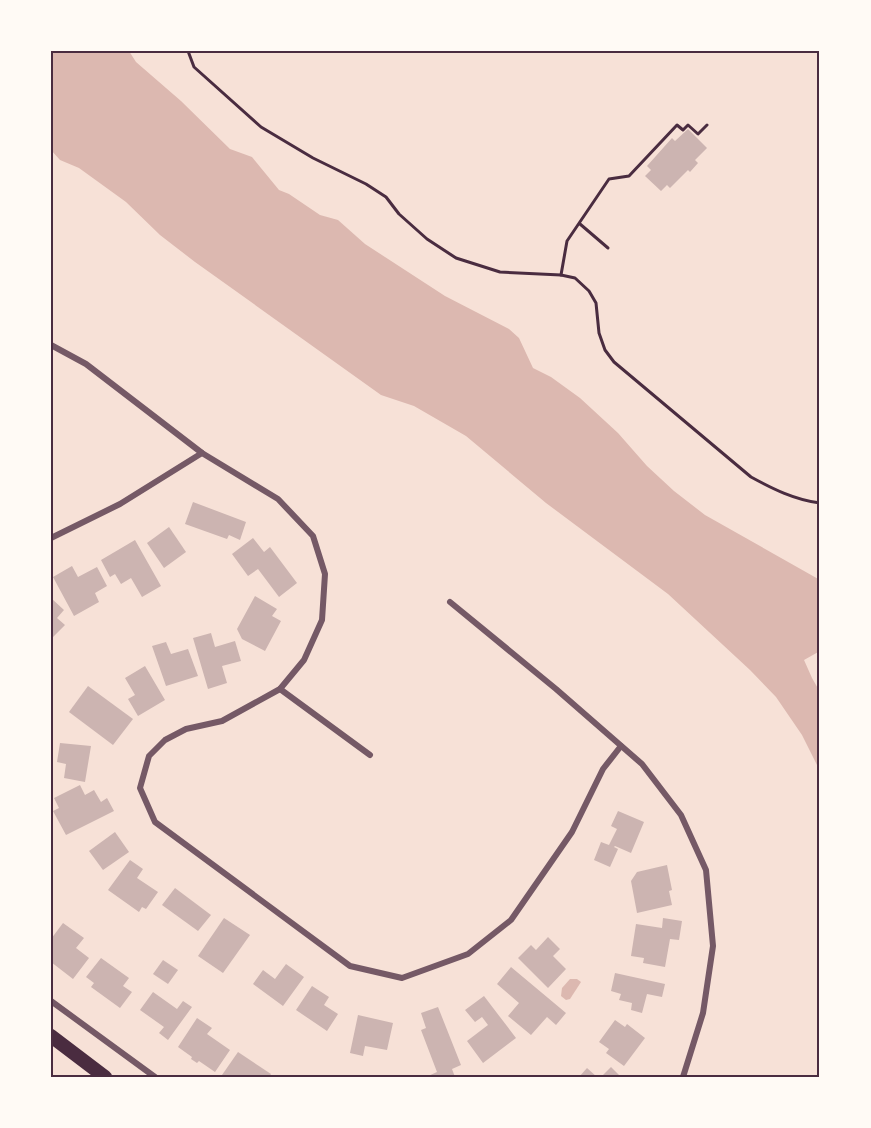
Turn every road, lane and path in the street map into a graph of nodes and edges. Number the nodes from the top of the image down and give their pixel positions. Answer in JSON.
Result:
{"nodes":[{"id":1,"x":188,"y":51,"type":"edge"},
{"id":2,"x":707,"y":125,"type":"dead end"},
{"id":3,"x":579,"y":224,"type":"junction"},
{"id":4,"x":608,"y":248,"type":"dead end"},
{"id":5,"x":561,"y":275,"type":"junction"},
{"id":6,"x":51,"y":345,"type":"edge"},
{"id":7,"x":202,"y":453,"type":"junction"},
{"id":8,"x":820,"y":503,"type":"edge"},
{"id":9,"x":51,"y":538,"type":"edge"},
{"id":10,"x":450,"y":602,"type":"dead end"},
{"id":11,"x":280,"y":689,"type":"junction"},
{"id":12,"x":621,"y":746,"type":"junction"},
{"id":13,"x":370,"y":755,"type":"dead end"},
{"id":14,"x":51,"y":1001,"type":"edge"},
{"id":15,"x":51,"y":1036,"type":"edge"},
{"id":16,"x":105,"y":1077,"type":"edge"},
{"id":17,"x":155,"y":1077,"type":"edge"},
{"id":18,"x":682,"y":1077,"type":"edge"}],
"edges":[{"from":1,"to":5,"type":"path"},
{"from":2,"to":3,"type":"path"},
{"from":3,"to":4,"type":"path"},
{"from":3,"to":5,"type":"path"},
{"from":5,"to":8,"type":"path"},
{"from":6,"to":7,"type":"street"},
{"from":7,"to":9,"type":"street"},
{"from":7,"to":11,"type":"street"},
{"from":10,"to":12,"type":"street"},
{"from":11,"to":12,"type":"street"},
{"from":11,"to":13,"type":"street"},
{"from":12,"to":18,"type":"street"},
{"from":14,"to":17,"type":"street"},
{"from":15,"to":16,"type":"main road"}]}
